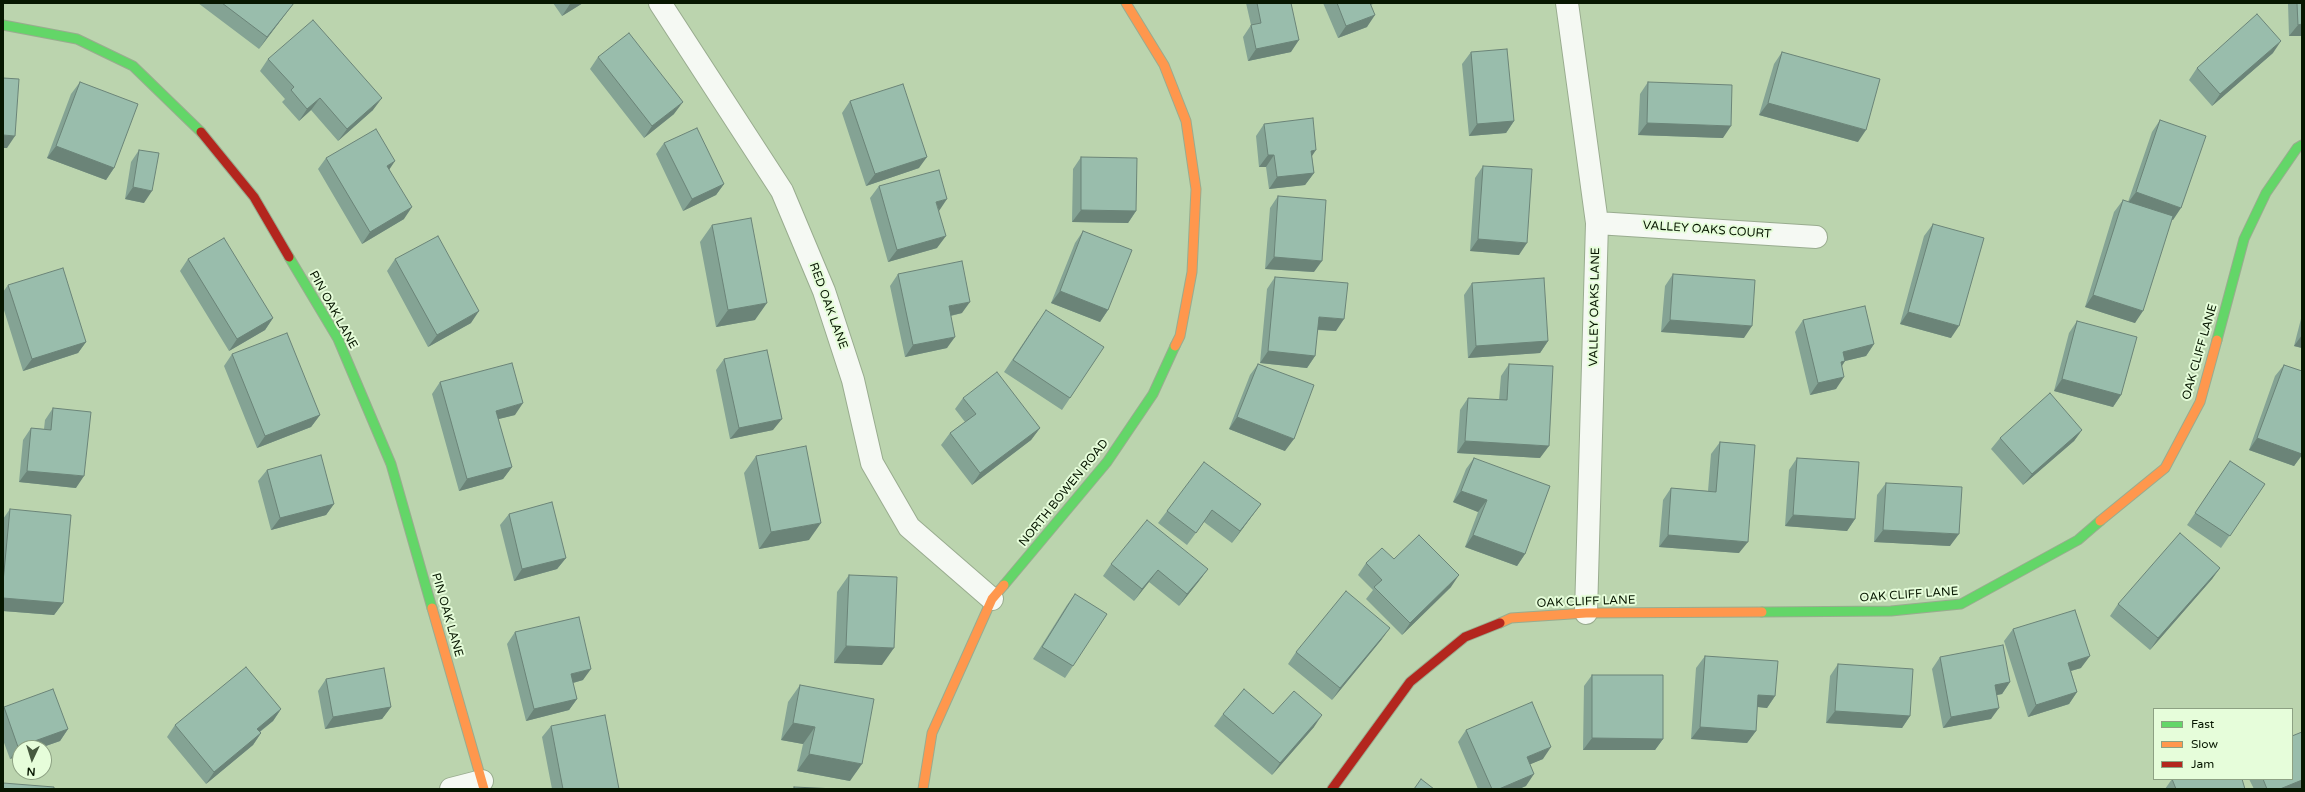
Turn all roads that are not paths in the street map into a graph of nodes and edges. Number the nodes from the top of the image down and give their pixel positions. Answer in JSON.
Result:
{"nodes":[{"id":1,"x":660,"y":3,"type":"edge"},
{"id":2,"x":1567,"y":3,"type":"edge"},
{"id":3,"x":1128,"y":4,"type":"edge"},
{"id":4,"x":3,"y":25,"type":"edge"},
{"id":5,"x":2302,"y":145,"type":"edge"},
{"id":6,"x":1597,"y":223,"type":"junction"},
{"id":7,"x":1816,"y":237,"type":"dead end"},
{"id":8,"x":992,"y":599,"type":"junction"},
{"id":9,"x":1586,"y":613,"type":"junction"},
{"id":10,"x":483,"y":785,"type":"edge"},
{"id":11,"x":451,"y":789,"type":"edge"},
{"id":12,"x":923,"y":789,"type":"edge"},
{"id":13,"x":1332,"y":789,"type":"edge"}],
"edges":[{"from":1,"to":8,"type":"street","name":"RED OAK LANE"},
{"from":2,"to":6,"type":"street","name":"VALLEY OAKS LANE"},
{"from":3,"to":8,"type":"street","name":"NORTH BOWEN ROAD"},
{"from":4,"to":10,"type":"street","name":"PIN OAK LANE"},
{"from":5,"to":9,"type":"street","name":"OAK CLIFF LANE"},
{"from":6,"to":7,"type":"street","name":"VALLEY OAKS COURT"},
{"from":6,"to":9,"type":"street","name":"VALLEY OAKS LANE"},
{"from":8,"to":12,"type":"street","name":"NORTH BOWEN ROAD"},
{"from":9,"to":13,"type":"street","name":"OAK CLIFF LANE"},
{"from":10,"to":11,"type":"street"}]}
